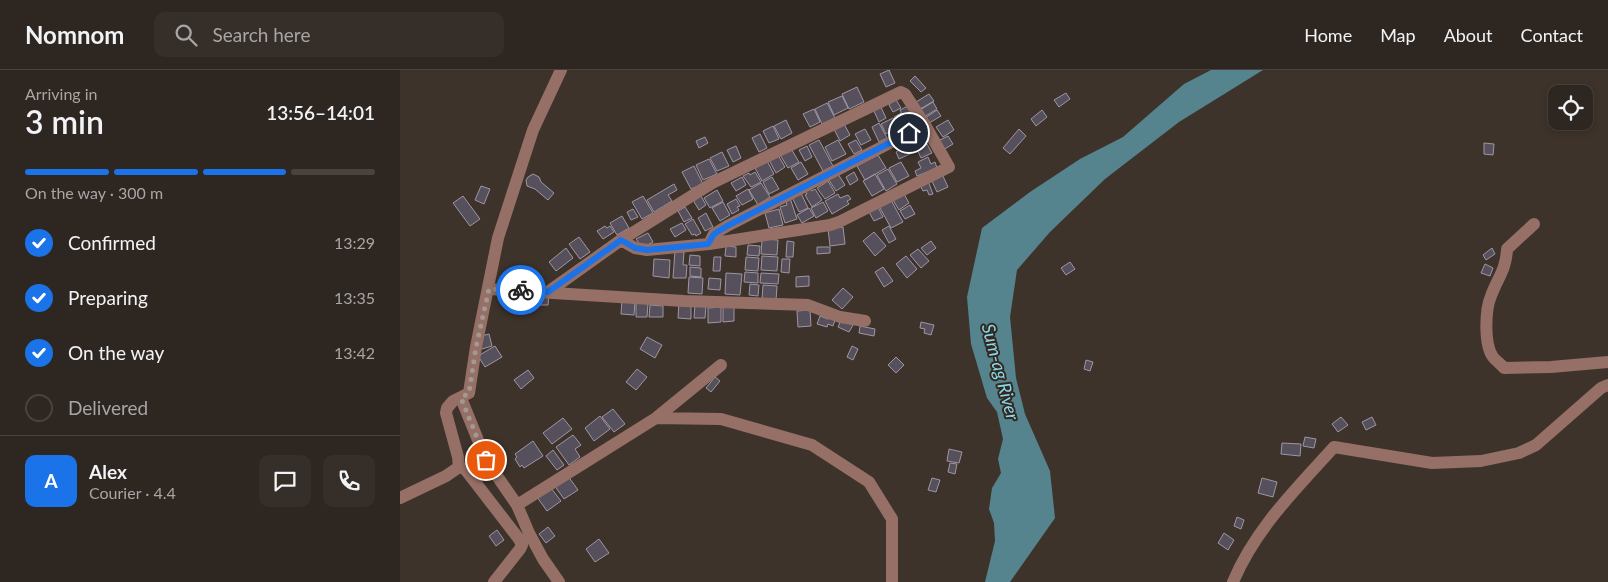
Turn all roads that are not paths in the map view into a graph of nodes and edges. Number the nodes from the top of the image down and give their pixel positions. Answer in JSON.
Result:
{"nodes":[{"id":1,"x":561,"y":70,"type":"edge"},
{"id":2,"x":926,"y":125,"type":"junction"},
{"id":3,"x":1534,"y":224,"type":"dead end"},
{"id":4,"x":621,"y":240,"type":"junction"},
{"id":5,"x":708,"y":244,"type":"junction"},
{"id":6,"x":489,"y":289,"type":"junction"},
{"id":7,"x":548,"y":292,"type":"junction"},
{"id":8,"x":864,"y":321,"type":"dead end"},
{"id":9,"x":1608,"y":362,"type":"edge"},
{"id":10,"x":721,"y":365,"type":"dead end"},
{"id":11,"x":1608,"y":385,"type":"edge"},
{"id":12,"x":461,"y":398,"type":"junction"},
{"id":13,"x":656,"y":418,"type":"junction"},
{"id":14,"x":459,"y":467,"type":"junction"},
{"id":15,"x":400,"y":498,"type":"edge"},
{"id":16,"x":517,"y":505,"type":"junction"},
{"id":17,"x":494,"y":582,"type":"edge"},
{"id":18,"x":559,"y":582,"type":"edge"},
{"id":19,"x":892,"y":582,"type":"edge"},
{"id":20,"x":1233,"y":582,"type":"edge"}],
"edges":[{"from":1,"to":6,"type":"street"},
{"from":2,"to":4,"type":"street"},
{"from":2,"to":5,"type":"street"},
{"from":2,"to":5,"type":"street"},
{"from":3,"to":9,"type":"street"},
{"from":4,"to":5,"type":"street"},
{"from":4,"to":7,"type":"street"},
{"from":6,"to":7,"type":"street"},
{"from":6,"to":12,"type":"street"},
{"from":7,"to":8,"type":"street"},
{"from":10,"to":13,"type":"street"},
{"from":11,"to":20,"type":"street"},
{"from":12,"to":14,"type":"street"},
{"from":12,"to":16,"type":"street"},
{"from":13,"to":16,"type":"street"},
{"from":13,"to":19,"type":"street"},
{"from":14,"to":15,"type":"street"},
{"from":14,"to":17,"type":"street"},
{"from":16,"to":18,"type":"street"}]}
